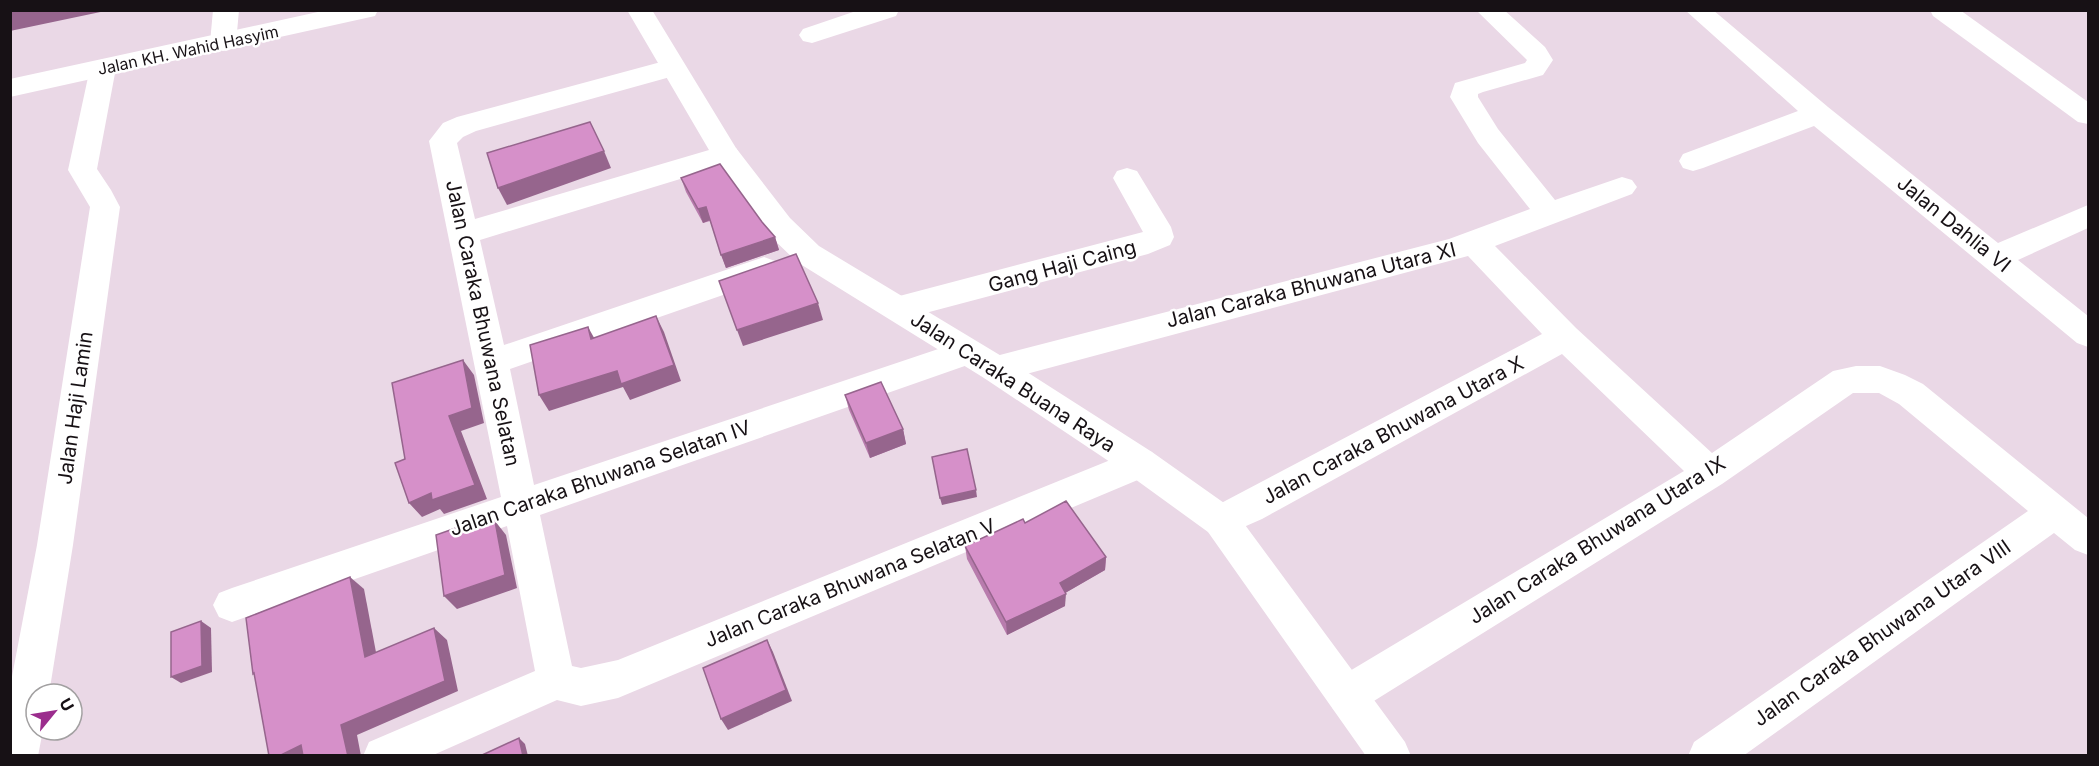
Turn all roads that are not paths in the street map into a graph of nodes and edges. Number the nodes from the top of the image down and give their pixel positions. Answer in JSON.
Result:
{"nodes":[{"id":1,"x":226,"y":10,"type":"edge"},
{"id":2,"x":366,"y":10,"type":"edge"},
{"id":3,"x":639,"y":10,"type":"edge"},
{"id":4,"x":887,"y":10,"type":"edge"},
{"id":5,"x":1488,"y":10,"type":"edge"},
{"id":6,"x":1697,"y":10,"type":"edge"},
{"id":7,"x":1942,"y":10,"type":"edge"},
{"id":8,"x":812,"y":35,"type":"dead end"},
{"id":9,"x":223,"y":43,"type":"junction"},
{"id":10,"x":103,"y":68,"type":"junction"},
{"id":11,"x":672,"y":68,"type":"junction"},
{"id":12,"x":10,"y":88,"type":"edge"},
{"id":13,"x":1818,"y":114,"type":"junction"},
{"id":14,"x":2088,"y":115,"type":"edge"},
{"id":15,"x":726,"y":155,"type":"junction"},
{"id":16,"x":1693,"y":161,"type":"dead end"},
{"id":17,"x":1127,"y":178,"type":"dead end"},
{"id":18,"x":1622,"y":187,"type":"dead end"},
{"id":19,"x":1550,"y":214,"type":"junction"},
{"id":20,"x":2088,"y":216,"type":"edge"},
{"id":21,"x":465,"y":233,"type":"junction"},
{"id":22,"x":1474,"y":243,"type":"junction"},
{"id":23,"x":808,"y":254,"type":"junction"},
{"id":24,"x":1996,"y":257,"type":"junction"},
{"id":25,"x":898,"y":308,"type":"junction"},
{"id":26,"x":2088,"y":334,"type":"edge"},
{"id":27,"x":1565,"y":337,"type":"junction"},
{"id":28,"x":968,"y":352,"type":"junction"},
{"id":29,"x":492,"y":362,"type":"junction"},
{"id":30,"x":996,"y":369,"type":"junction"},
{"id":31,"x":1140,"y":463,"type":"junction"},
{"id":32,"x":1710,"y":473,"type":"junction"},
{"id":33,"x":521,"y":504,"type":"junction"},
{"id":34,"x":2056,"y":511,"type":"junction"},
{"id":35,"x":1221,"y":521,"type":"junction"},
{"id":36,"x":2088,"y":540,"type":"edge"},
{"id":37,"x":232,"y":605,"type":"dead end"},
{"id":38,"x":556,"y":681,"type":"junction"},
{"id":39,"x":1347,"y":695,"type":"junction"},
{"id":40,"x":1713,"y":754,"type":"edge"},
{"id":41,"x":18,"y":756,"type":"edge"},
{"id":42,"x":383,"y":756,"type":"edge"},
{"id":43,"x":1391,"y":756,"type":"edge"}],
"edges":[{"from":1,"to":9,"type":"street"},
{"from":2,"to":9,"type":"street","name":"Jalan KH. Wahid Hasyim"},
{"from":3,"to":11,"type":"street","name":"Jalan Caraka Buana Raya"},
{"from":4,"to":8,"type":"street"},
{"from":5,"to":19,"type":"street"},
{"from":6,"to":13,"type":"street","name":"Jalan Dahlia VI"},
{"from":7,"to":14,"type":"street"},
{"from":9,"to":10,"type":"street","name":"Jalan KH. Wahid Hasyim"},
{"from":10,"to":12,"type":"street","name":"Jalan KH. Wahid Hasyim"},
{"from":10,"to":41,"type":"street","name":"Jalan Haji Lamin"},
{"from":11,"to":15,"type":"street","name":"Jalan Caraka Buana Raya"},
{"from":11,"to":21,"type":"street","name":"Jalan Caraka Bhuwana Selatan"},
{"from":13,"to":16,"type":"street"},
{"from":13,"to":24,"type":"street","name":"Jalan Dahlia VI"},
{"from":15,"to":21,"type":"street"},
{"from":15,"to":23,"type":"street","name":"Jalan Caraka Buana Raya"},
{"from":17,"to":25,"type":"street","name":"Gang Haji Caing"},
{"from":18,"to":19,"type":"street","name":"Jalan Caraka Bhuwana Utara XI"},
{"from":19,"to":22,"type":"street","name":"Jalan Caraka Bhuwana Utara XI"},
{"from":20,"to":24,"type":"street"},
{"from":21,"to":29,"type":"street","name":"Jalan Caraka Bhuwana Selatan"},
{"from":22,"to":27,"type":"street"},
{"from":22,"to":30,"type":"street","name":"Jalan Caraka Bhuwana Utara XI"},
{"from":23,"to":25,"type":"street","name":"Jalan Caraka Buana Raya"},
{"from":23,"to":29,"type":"street"},
{"from":24,"to":26,"type":"street","name":"Jalan Dahlia VI"},
{"from":25,"to":28,"type":"street","name":"Jalan Caraka Buana Raya"},
{"from":27,"to":32,"type":"street"},
{"from":27,"to":35,"type":"street","name":"Jalan Caraka Bhuwana Utara X"},
{"from":28,"to":30,"type":"street","name":"Jalan Caraka Buana Raya"},
{"from":28,"to":33,"type":"street","name":"Jalan Caraka Bhuwana Selatan IV"},
{"from":29,"to":33,"type":"street","name":"Jalan Caraka Bhuwana Selatan"},
{"from":30,"to":31,"type":"street","name":"Jalan Caraka Buana Raya"},
{"from":31,"to":35,"type":"street","name":"Jalan Caraka Buana Raya"},
{"from":31,"to":38,"type":"street","name":"Jalan Caraka Bhuwana Selatan V"},
{"from":32,"to":34,"type":"street","name":"Jalan Caraka Bhuwana Utara IX"},
{"from":32,"to":39,"type":"street","name":"Jalan Caraka Bhuwana Utara IX"},
{"from":33,"to":37,"type":"street","name":"Jalan Caraka Bhuwana Selatan IV"},
{"from":33,"to":38,"type":"street","name":"Jalan Caraka Bhuwana Selatan"},
{"from":34,"to":36,"type":"street"},
{"from":34,"to":40,"type":"street","name":"Jalan Caraka Bhuwana Utara VIII"},
{"from":35,"to":39,"type":"street","name":"Jalan Caraka Buana Raya"},
{"from":38,"to":42,"type":"street"},
{"from":39,"to":43,"type":"street","name":"Jalan Caraka Buana Raya"}]}
